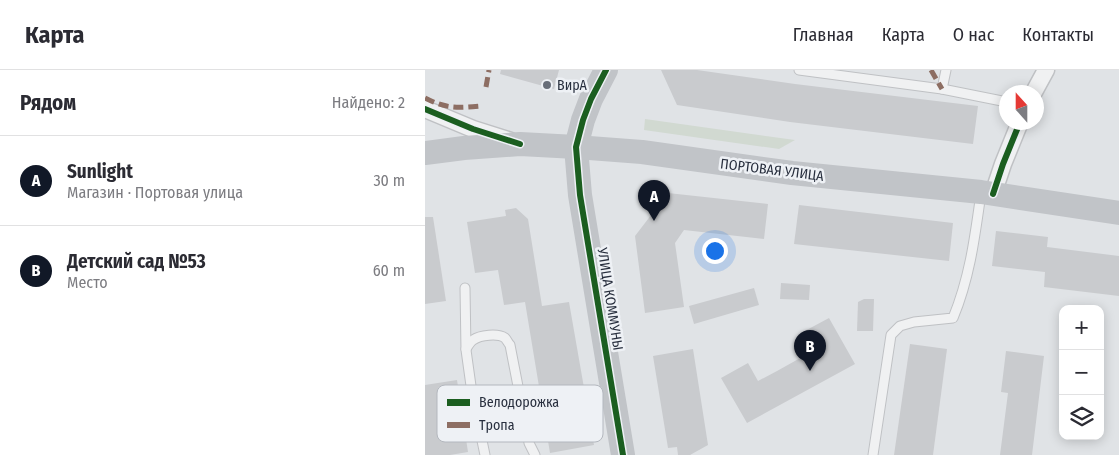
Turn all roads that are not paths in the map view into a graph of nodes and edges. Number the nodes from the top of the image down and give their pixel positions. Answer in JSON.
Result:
{"nodes":[{"id":1,"x":606,"y":70,"type":"edge"},
{"id":2,"x":799,"y":70,"type":"edge"},
{"id":3,"x":947,"y":70,"type":"edge"},
{"id":4,"x":1046,"y":70,"type":"edge"},
{"id":5,"x":1038,"y":85,"type":"edge"},
{"id":6,"x":942,"y":90,"type":"junction"},
{"id":7,"x":999,"y":101,"type":"edge"},
{"id":8,"x":425,"y":109,"type":"edge"},
{"id":9,"x":1017,"y":130,"type":"edge"},
{"id":10,"x":520,"y":144,"type":"junction"},
{"id":11,"x":577,"y":146,"type":"junction"},
{"id":12,"x":425,"y":153,"type":"edge"},
{"id":13,"x":987,"y":193,"type":"junction"},
{"id":14,"x":1119,"y":213,"type":"edge"},
{"id":15,"x":465,"y":288,"type":"dead end"},
{"id":16,"x":466,"y":350,"type":"junction"},
{"id":17,"x":471,"y":385,"type":"edge"},
{"id":18,"x":518,"y":385,"type":"edge"},
{"id":19,"x":482,"y":442,"type":"edge"},
{"id":20,"x":529,"y":442,"type":"edge"},
{"id":21,"x":485,"y":455,"type":"edge"},
{"id":22,"x":535,"y":455,"type":"edge"},
{"id":23,"x":623,"y":455,"type":"edge"},
{"id":24,"x":873,"y":455,"type":"edge"}],
"edges":[{"from":1,"to":11,"type":"main road","name":"УЛИЦА КОММУНЫ"},
{"from":2,"to":6,"type":"lane"},
{"from":3,"to":6,"type":"lane"},
{"from":4,"to":5,"type":"street"},
{"from":6,"to":7,"type":"lane"},
{"from":8,"to":10,"type":"street"},
{"from":9,"to":13,"type":"street"},
{"from":10,"to":11,"type":"main road","name":"ПОРТОВАЯ УЛИЦА"},
{"from":10,"to":12,"type":"main road","name":"ПОРТОВАЯ УЛИЦА"},
{"from":11,"to":13,"type":"main road","name":"ПОРТОВАЯ УЛИЦА"},
{"from":11,"to":23,"type":"main road","name":"УЛИЦА КОММУНЫ"},
{"from":13,"to":14,"type":"main road","name":"ПОРТОВАЯ УЛИЦА"},
{"from":13,"to":24,"type":"lane"},
{"from":15,"to":16,"type":"lane"},
{"from":16,"to":17,"type":"lane"},
{"from":16,"to":18,"type":"lane"},
{"from":19,"to":21,"type":"lane"},
{"from":20,"to":22,"type":"lane"}]}
